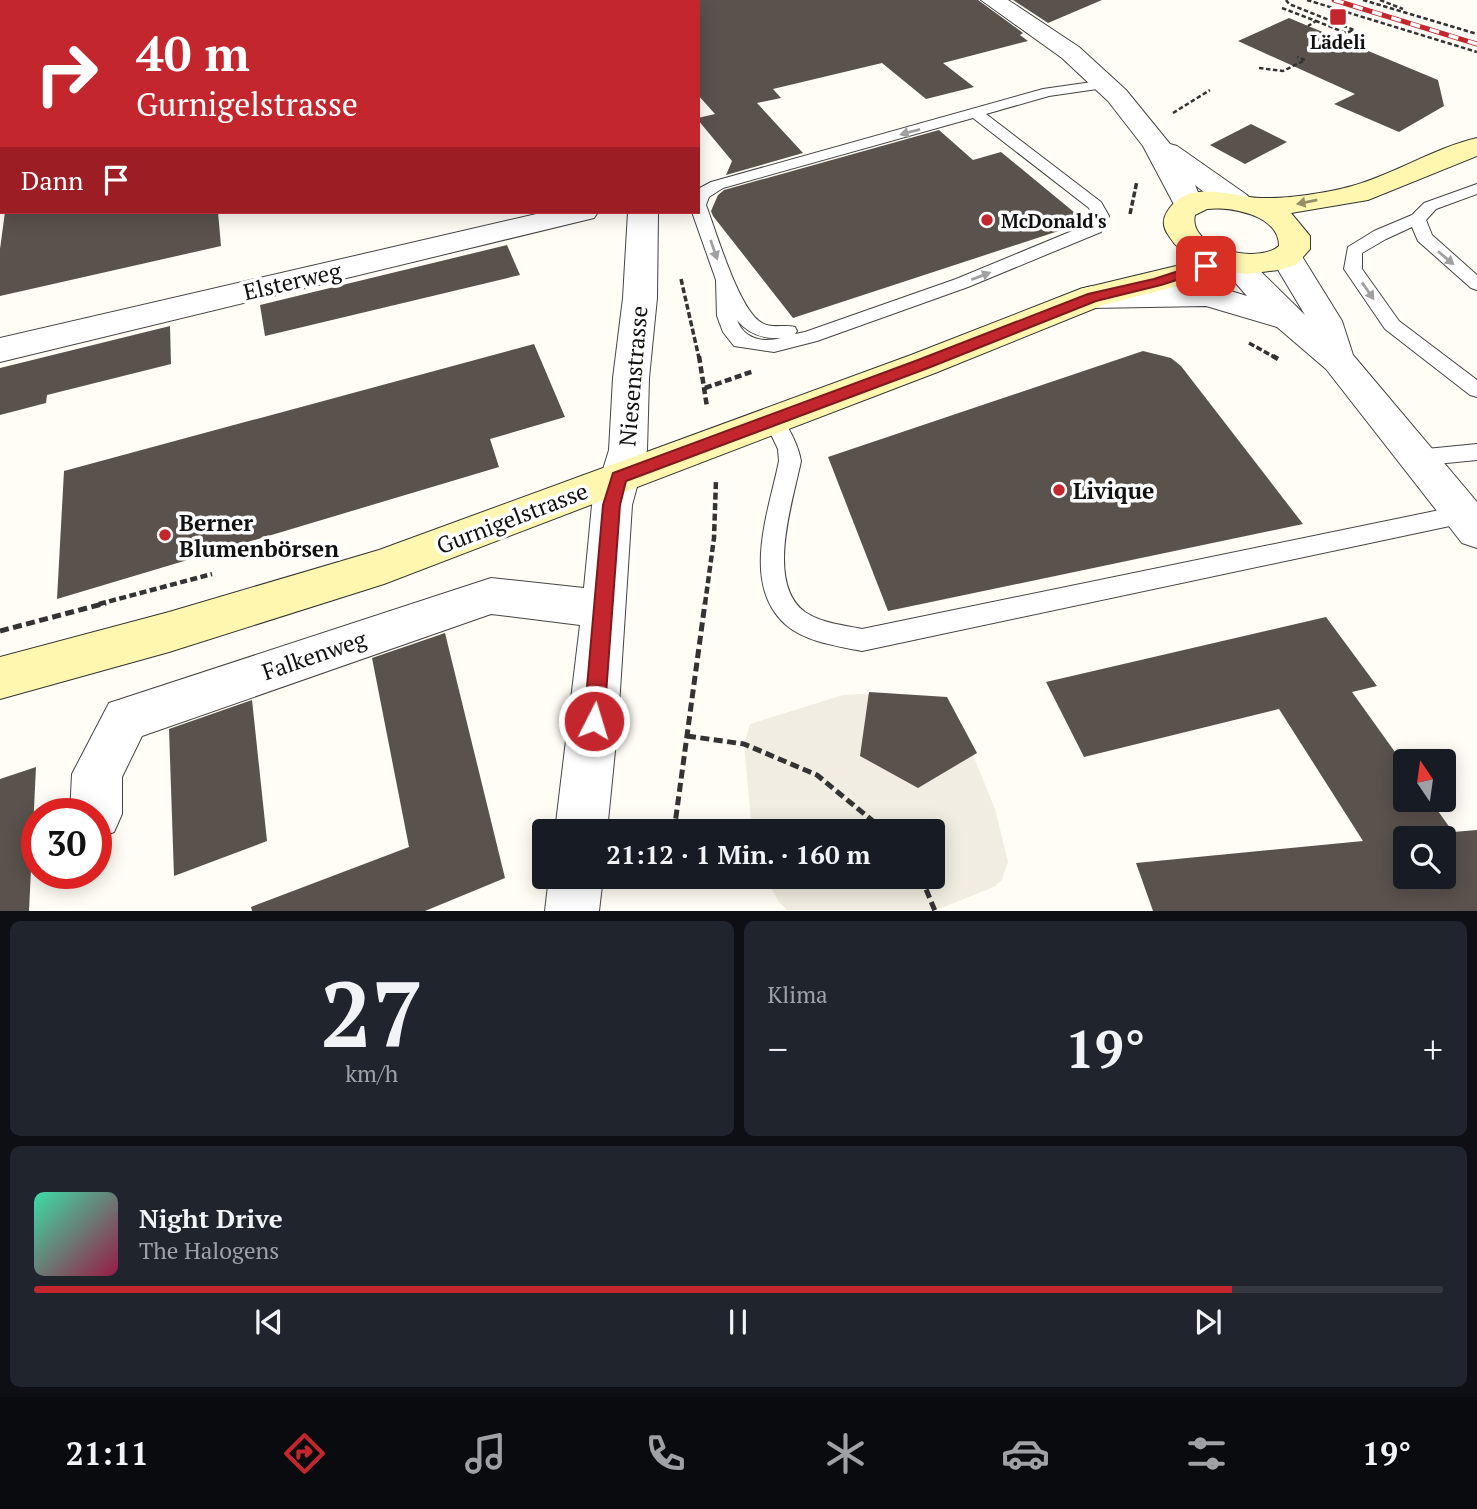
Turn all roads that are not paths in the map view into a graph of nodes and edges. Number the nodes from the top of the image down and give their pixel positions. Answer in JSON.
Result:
{"nodes":[{"id":1,"x":992,"y":0,"type":"edge"},
{"id":2,"x":1106,"y":84,"type":"junction"},
{"id":3,"x":976,"y":113,"type":"junction"},
{"id":4,"x":1152,"y":137,"type":"junction"},
{"id":5,"x":1477,"y":146,"type":"edge"},
{"id":6,"x":1477,"y":190,"type":"edge"},
{"id":7,"x":1358,"y":194,"type":"junction"},
{"id":8,"x":700,"y":200,"type":"edge"},
{"id":9,"x":1247,"y":204,"type":"junction"},
{"id":10,"x":700,"y":211,"type":"edge"},
{"id":11,"x":574,"y":214,"type":"edge"},
{"id":12,"x":643,"y":214,"type":"edge"},
{"id":13,"x":1185,"y":219,"type":"junction"},
{"id":14,"x":1418,"y":219,"type":"junction"},
{"id":15,"x":1033,"y":242,"type":"dead end"},
{"id":16,"x":1060,"y":243,"type":"junction"},
{"id":17,"x":1291,"y":250,"type":"junction"},
{"id":18,"x":1231,"y":264,"type":"junction"},
{"id":19,"x":953,"y":268,"type":"dead end"},
{"id":20,"x":725,"y":280,"type":"junction"},
{"id":21,"x":1477,"y":284,"type":"edge"},
{"id":22,"x":1092,"y":297,"type":"junction"},
{"id":23,"x":1289,"y":320,"type":"junction"},
{"id":24,"x":0,"y":349,"type":"edge"},
{"id":25,"x":1338,"y":360,"type":"junction"},
{"id":26,"x":1477,"y":390,"type":"edge"},
{"id":27,"x":774,"y":420,"type":"junction"},
{"id":28,"x":1477,"y":452,"type":"edge"},
{"id":29,"x":1416,"y":458,"type":"junction"},
{"id":30,"x":619,"y":477,"type":"junction"},
{"id":31,"x":1470,"y":523,"type":"edge"},
{"id":32,"x":604,"y":609,"type":"junction"},
{"id":33,"x":0,"y":678,"type":"edge"},
{"id":34,"x":96,"y":798,"type":"edge"},
{"id":35,"x":582,"y":819,"type":"edge"},
{"id":36,"x":575,"y":889,"type":"edge"},
{"id":37,"x":572,"y":911,"type":"edge"}],
"edges":[{"from":1,"to":2,"type":"street"},
{"from":2,"to":3,"type":"lane"},
{"from":2,"to":4,"type":"street"},
{"from":3,"to":8,"type":"lane","one_way":true},
{"from":3,"to":16,"type":"lane"},
{"from":4,"to":9,"type":"street"},
{"from":4,"to":13,"type":"street"},
{"from":5,"to":7,"type":"main road"},
{"from":6,"to":14,"type":"lane"},
{"from":7,"to":9,"type":"main road","one_way":true},
{"from":7,"to":17,"type":"main road"},
{"from":9,"to":13,"type":"main road"},
{"from":9,"to":17,"type":"main road"},
{"from":10,"to":20,"type":"lane","one_way":true},
{"from":11,"to":24,"type":"street","name":"Elsterweg"},
{"from":12,"to":30,"type":"street","name":"Niesenstrasse"},
{"from":13,"to":18,"type":"main road"},
{"from":13,"to":22,"type":"main road","name":"Gurnigelstrasse"},
{"from":14,"to":21,"type":"lane","one_way":true},
{"from":14,"to":26,"type":"lane","one_way":true},
{"from":15,"to":16,"type":"lane"},
{"from":20,"to":16,"type":"lane","one_way":true},
{"from":17,"to":18,"type":"main road","name":"Gurnigelstrasse"},
{"from":17,"to":25,"type":"street"},
{"from":18,"to":22,"type":"main road","name":"Gurnigelstrasse"},
{"from":18,"to":23,"type":"street"},
{"from":19,"to":20,"type":"lane"},
{"from":22,"to":23,"type":"street"},
{"from":22,"to":27,"type":"main road","name":"Gurnigelstrasse"},
{"from":23,"to":25,"type":"street"},
{"from":25,"to":29,"type":"street"},
{"from":27,"to":30,"type":"main road","name":"Gurnigelstrasse"},
{"from":27,"to":31,"type":"lane"},
{"from":28,"to":29,"type":"lane"},
{"from":29,"to":31,"type":"street"},
{"from":30,"to":32,"type":"street","name":"Niesenstrasse"},
{"from":30,"to":33,"type":"main road","name":"Gurnigelstrasse"},
{"from":32,"to":34,"type":"street","name":"Falkenweg"},
{"from":32,"to":35,"type":"street","name":"Niesenstrasse"},
{"from":36,"to":37,"type":"street"}]}
